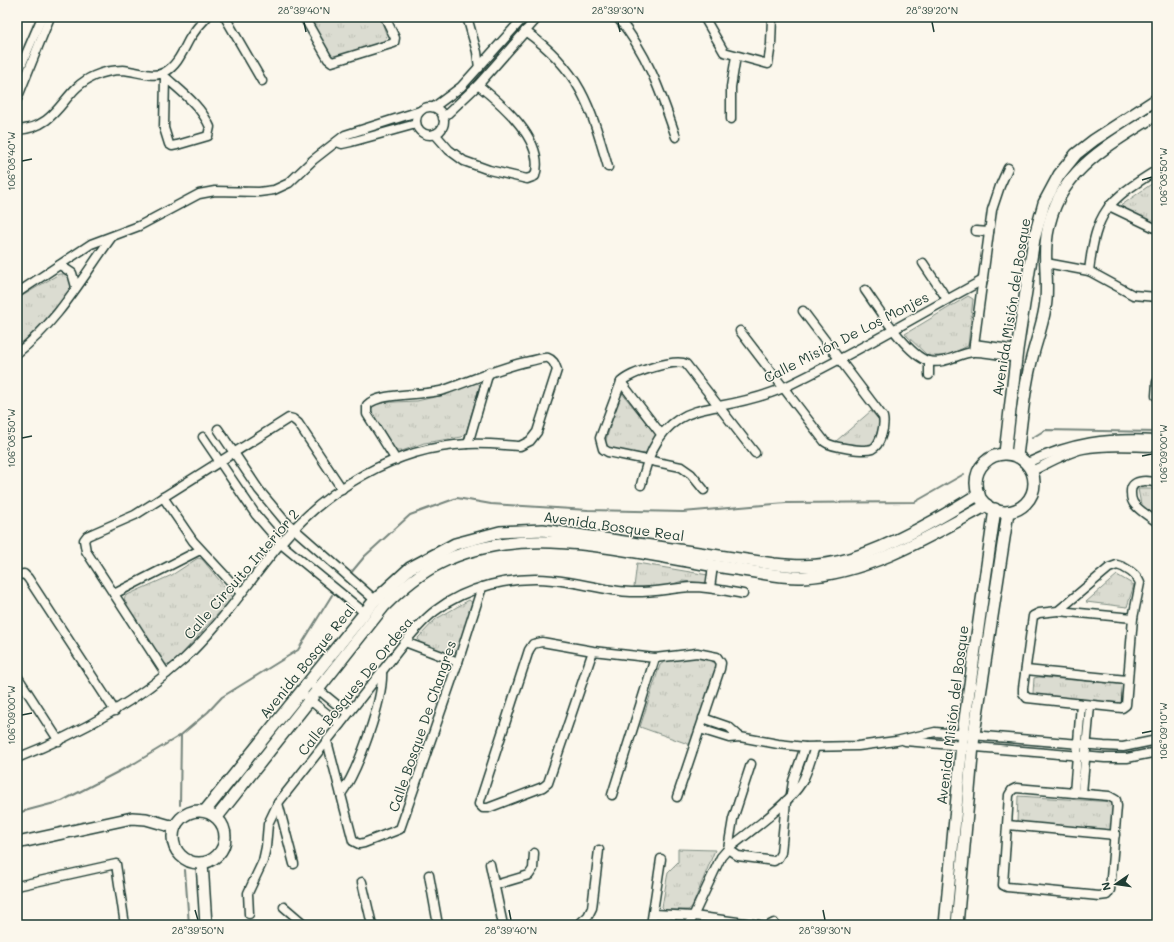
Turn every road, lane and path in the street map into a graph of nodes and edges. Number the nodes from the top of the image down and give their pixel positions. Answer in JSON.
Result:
{"nodes":[{"id":1,"x":42,"y":17,"type":"edge"},
{"id":2,"x":50,"y":17,"type":"edge"},
{"id":3,"x":208,"y":17,"type":"edge"},
{"id":4,"x":225,"y":17,"type":"edge"},
{"id":5,"x":304,"y":17,"type":"edge"},
{"id":6,"x":385,"y":17,"type":"edge"},
{"id":7,"x":467,"y":17,"type":"edge"},
{"id":8,"x":524,"y":17,"type":"edge"},
{"id":9,"x":538,"y":17,"type":"edge"},
{"id":10,"x":617,"y":17,"type":"edge"},
{"id":11,"x":704,"y":17,"type":"edge"},
{"id":12,"x":772,"y":17,"type":"edge"},
{"id":13,"x":525,"y":32,"type":"junction"},
{"id":14,"x":736,"y":56,"type":"junction"},
{"id":15,"x":479,"y":68,"type":"junction"},
{"id":16,"x":17,"y":75,"type":"edge"},
{"id":17,"x":164,"y":76,"type":"junction"},
{"id":18,"x":262,"y":81,"type":"dead end"},
{"id":19,"x":478,"y":85,"type":"junction"},
{"id":20,"x":17,"y":98,"type":"edge"},
{"id":21,"x":1157,"y":98,"type":"edge"},
{"id":22,"x":434,"y":108,"type":"junction"},
{"id":23,"x":420,"y":111,"type":"junction"},
{"id":24,"x":1157,"y":114,"type":"edge"},
{"id":25,"x":443,"y":118,"type":"junction"},
{"id":26,"x":731,"y":119,"type":"dead end"},
{"id":27,"x":416,"y":124,"type":"junction"},
{"id":28,"x":17,"y":130,"type":"edge"},
{"id":29,"x":435,"y":134,"type":"junction"},
{"id":30,"x":676,"y":137,"type":"dead end"},
{"id":31,"x":336,"y":142,"type":"junction"},
{"id":32,"x":608,"y":167,"type":"dead end"},
{"id":33,"x":1008,"y":168,"type":"dead end"},
{"id":34,"x":1157,"y":170,"type":"edge"},
{"id":35,"x":1109,"y":206,"type":"junction"},
{"id":36,"x":1157,"y":229,"type":"edge"},
{"id":37,"x":976,"y":231,"type":"dead end"},
{"id":38,"x":989,"y":232,"type":"junction"},
{"id":39,"x":111,"y":238,"type":"junction"},
{"id":40,"x":923,"y":263,"type":"dead end"},
{"id":41,"x":1046,"y":263,"type":"junction"},
{"id":42,"x":60,"y":266,"type":"junction"},
{"id":43,"x":1089,"y":271,"type":"junction"},
{"id":44,"x":983,"y":280,"type":"junction"},
{"id":45,"x":76,"y":286,"type":"junction"},
{"id":46,"x":865,"y":290,"type":"dead end"},
{"id":47,"x":17,"y":293,"type":"edge"},
{"id":48,"x":1157,"y":296,"type":"edge"},
{"id":49,"x":947,"y":299,"type":"junction"},
{"id":50,"x":803,"y":311,"type":"dead end"},
{"id":51,"x":894,"y":330,"type":"junction"},
{"id":52,"x":740,"y":331,"type":"dead end"},
{"id":53,"x":974,"y":348,"type":"junction"},
{"id":54,"x":17,"y":353,"type":"edge"},
{"id":55,"x":1016,"y":354,"type":"junction"},
{"id":56,"x":839,"y":359,"type":"junction"},
{"id":57,"x":929,"y":361,"type":"junction"},
{"id":58,"x":489,"y":372,"type":"junction"},
{"id":59,"x":929,"y":375,"type":"dead end"},
{"id":60,"x":621,"y":382,"type":"junction"},
{"id":61,"x":1157,"y":382,"type":"edge"},
{"id":62,"x":1026,"y":386,"type":"junction"},
{"id":63,"x":782,"y":388,"type":"junction"},
{"id":64,"x":1156,"y":396,"type":"edge"},
{"id":65,"x":719,"y":406,"type":"junction"},
{"id":66,"x":218,"y":429,"type":"dead end"},
{"id":67,"x":661,"y":434,"type":"junction"},
{"id":68,"x":203,"y":437,"type":"dead end"},
{"id":69,"x":1157,"y":440,"type":"edge"},
{"id":70,"x":468,"y":444,"type":"junction"},
{"id":71,"x":1095,"y":444,"type":"junction"},
{"id":72,"x":1157,"y":448,"type":"edge"},
{"id":73,"x":755,"y":452,"type":"dead end"},
{"id":74,"x":233,"y":453,"type":"junction"},
{"id":75,"x":1005,"y":454,"type":"junction"},
{"id":76,"x":1017,"y":456,"type":"junction"},
{"id":77,"x":647,"y":459,"type":"junction"},
{"id":78,"x":396,"y":460,"type":"junction"},
{"id":79,"x":219,"y":462,"type":"junction"},
{"id":80,"x":1030,"y":467,"type":"junction"},
{"id":81,"x":1157,"y":483,"type":"edge"},
{"id":82,"x":640,"y":485,"type":"dead end"},
{"id":83,"x":342,"y":489,"type":"junction"},
{"id":84,"x":704,"y":490,"type":"dead end"},
{"id":85,"x":979,"y":494,"type":"junction"},
{"id":86,"x":163,"y":497,"type":"junction"},
{"id":87,"x":991,"y":507,"type":"junction"},
{"id":88,"x":1008,"y":512,"type":"junction"},
{"id":89,"x":1157,"y":522,"type":"edge"},
{"id":90,"x":293,"y":530,"type":"junction"},
{"id":91,"x":281,"y":544,"type":"junction"},
{"id":92,"x":631,"y":547,"type":"junction"},
{"id":93,"x":200,"y":550,"type":"junction"},
{"id":94,"x":713,"y":566,"type":"junction"},
{"id":95,"x":17,"y":575,"type":"edge"},
{"id":96,"x":482,"y":587,"type":"junction"},
{"id":97,"x":710,"y":588,"type":"junction"},
{"id":98,"x":114,"y":594,"type":"junction"},
{"id":99,"x":241,"y":594,"type":"junction"},
{"id":100,"x":743,"y":594,"type":"dead end"},
{"id":101,"x":375,"y":600,"type":"junction"},
{"id":102,"x":1058,"y":612,"type":"junction"},
{"id":103,"x":365,"y":613,"type":"junction"},
{"id":104,"x":1133,"y":618,"type":"junction"},
{"id":105,"x":405,"y":642,"type":"junction"},
{"id":106,"x":593,"y":651,"type":"junction"},
{"id":107,"x":655,"y":658,"type":"junction"},
{"id":108,"x":458,"y":662,"type":"junction"},
{"id":109,"x":1026,"y":670,"type":"junction"},
{"id":110,"x":382,"y":671,"type":"junction"},
{"id":111,"x":166,"y":674,"type":"junction"},
{"id":112,"x":17,"y":676,"type":"edge"},
{"id":113,"x":1127,"y":680,"type":"junction"},
{"id":114,"x":313,"y":686,"type":"junction"},
{"id":115,"x":305,"y":696,"type":"junction"},
{"id":116,"x":1081,"y":704,"type":"junction"},
{"id":117,"x":1090,"y":706,"type":"junction"},
{"id":118,"x":115,"y":711,"type":"junction"},
{"id":119,"x":348,"y":713,"type":"junction"},
{"id":120,"x":703,"y":718,"type":"junction"},
{"id":121,"x":340,"y":724,"type":"junction"},
{"id":122,"x":1080,"y":725,"type":"junction"},
{"id":123,"x":1089,"y":725,"type":"junction"},
{"id":124,"x":700,"y":729,"type":"junction"},
{"id":125,"x":963,"y":733,"type":"junction"},
{"id":126,"x":974,"y":734,"type":"junction"},
{"id":127,"x":740,"y":737,"type":"junction"},
{"id":128,"x":1157,"y":740,"type":"edge"},
{"id":129,"x":327,"y":741,"type":"junction"},
{"id":130,"x":896,"y":741,"type":"junction"},
{"id":131,"x":59,"y":742,"type":"junction"},
{"id":132,"x":1083,"y":745,"type":"junction"},
{"id":133,"x":961,"y":746,"type":"junction"},
{"id":134,"x":805,"y":747,"type":"junction"},
{"id":135,"x":815,"y":747,"type":"junction"},
{"id":136,"x":973,"y":747,"type":"junction"},
{"id":137,"x":1157,"y":752,"type":"edge"},
{"id":138,"x":1082,"y":757,"type":"junction"},
{"id":139,"x":17,"y":758,"type":"edge"},
{"id":140,"x":751,"y":764,"type":"dead end"},
{"id":141,"x":1078,"y":793,"type":"junction"},
{"id":142,"x":341,"y":794,"type":"junction"},
{"id":143,"x":612,"y":795,"type":"dead end"},
{"id":144,"x":677,"y":797,"type":"dead end"},
{"id":145,"x":788,"y":797,"type":"junction"},
{"id":146,"x":278,"y":803,"type":"junction"},
{"id":147,"x":205,"y":811,"type":"junction"},
{"id":148,"x":217,"y":817,"type":"junction"},
{"id":149,"x":1008,"y":825,"type":"junction"},
{"id":150,"x":174,"y":827,"type":"junction"},
{"id":151,"x":1115,"y":835,"type":"junction"},
{"id":152,"x":17,"y":843,"type":"edge"},
{"id":153,"x":728,"y":849,"type":"junction"},
{"id":154,"x":599,"y":850,"type":"dead end"},
{"id":155,"x":534,"y":853,"type":"dead end"},
{"id":156,"x":661,"y":859,"type":"dead end"},
{"id":157,"x":202,"y":863,"type":"junction"},
{"id":158,"x":294,"y":864,"type":"dead end"},
{"id":159,"x":490,"y":864,"type":"dead end"},
{"id":160,"x":429,"y":875,"type":"dead end"},
{"id":161,"x":362,"y":882,"type":"dead end"},
{"id":162,"x":495,"y":885,"type":"junction"},
{"id":163,"x":17,"y":886,"type":"edge"},
{"id":164,"x":284,"y":907,"type":"dead end"},
{"id":165,"x":249,"y":914,"type":"dead end"},
{"id":166,"x":654,"y":914,"type":"junction"},
{"id":167,"x":694,"y":916,"type":"junction"},
{"id":168,"x":125,"y":925,"type":"edge"},
{"id":169,"x":206,"y":925,"type":"edge"},
{"id":170,"x":305,"y":925,"type":"edge"},
{"id":171,"x":372,"y":925,"type":"edge"},
{"id":172,"x":438,"y":925,"type":"edge"},
{"id":173,"x":503,"y":925,"type":"edge"},
{"id":174,"x":578,"y":925,"type":"edge"},
{"id":175,"x":651,"y":925,"type":"edge"},
{"id":176,"x":689,"y":925,"type":"edge"},
{"id":177,"x":759,"y":925,"type":"edge"},
{"id":178,"x":945,"y":925,"type":"edge"},
{"id":179,"x":956,"y":925,"type":"edge"}],
"edges":[{"from":1,"to":16,"type":"street"},
{"from":2,"to":20,"type":"street"},
{"from":3,"to":17,"type":"street"},
{"from":4,"to":18,"type":"street"},
{"from":5,"to":6,"type":"street"},
{"from":7,"to":15,"type":"street"},
{"from":8,"to":15,"type":"street"},
{"from":9,"to":13,"type":"street"},
{"from":10,"to":30,"type":"street"},
{"from":11,"to":14,"type":"street"},
{"from":12,"to":14,"type":"street"},
{"from":13,"to":19,"type":"street"},
{"from":13,"to":32,"type":"street"},
{"from":14,"to":26,"type":"street"},
{"from":15,"to":22,"type":"street"},
{"from":17,"to":17,"type":"street"},
{"from":17,"to":28,"type":"street"},
{"from":19,"to":25,"type":"street"},
{"from":19,"to":29,"type":"street"},
{"from":21,"to":55,"type":"main road","name":"Avenida Misión del Bosque"},
{"from":22,"to":23,"type":"street"},
{"from":22,"to":25,"type":"street"},
{"from":23,"to":27,"type":"street"},
{"from":23,"to":31,"type":"street"},
{"from":24,"to":41,"type":"main road","name":"Avenida Misión del Bosque"},
{"from":25,"to":29,"type":"street"},
{"from":27,"to":29,"type":"street"},
{"from":27,"to":31,"type":"street"},
{"from":31,"to":39,"type":"street"},
{"from":33,"to":38,"type":"street"},
{"from":34,"to":35,"type":"street"},
{"from":35,"to":36,"type":"street"},
{"from":35,"to":43,"type":"street"},
{"from":37,"to":38,"type":"street"},
{"from":38,"to":44,"type":"street"},
{"from":39,"to":42,"type":"street"},
{"from":39,"to":45,"type":"street"},
{"from":40,"to":49,"type":"street"},
{"from":41,"to":43,"type":"street"},
{"from":41,"to":62,"type":"main road","name":"Avenida Misión del Bosque"},
{"from":42,"to":45,"type":"street"},
{"from":42,"to":47,"type":"street"},
{"from":43,"to":48,"type":"street"},
{"from":44,"to":49,"type":"street","name":"Calle Misión De Los Monjes"},
{"from":44,"to":53,"type":"street"},
{"from":45,"to":54,"type":"street"},
{"from":46,"to":51,"type":"street"},
{"from":49,"to":51,"type":"street","name":"Calle Misión De Los Monjes"},
{"from":50,"to":56,"type":"street"},
{"from":51,"to":56,"type":"street","name":"Calle Misión De Los Monjes"},
{"from":51,"to":57,"type":"street"},
{"from":52,"to":63,"type":"street"},
{"from":53,"to":55,"type":"street"},
{"from":53,"to":57,"type":"street"},
{"from":55,"to":62,"type":"main road"},
{"from":55,"to":75,"type":"main road","name":"Avenida Misión del Bosque"},
{"from":56,"to":63,"type":"street","name":"Calle Misión De Los Monjes"},
{"from":56,"to":63,"type":"street"},
{"from":57,"to":59,"type":"street"},
{"from":58,"to":70,"type":"street"},
{"from":58,"to":70,"type":"street","name":"Calle Circuito Interior 2"},
{"from":58,"to":78,"type":"street"},
{"from":60,"to":65,"type":"street"},
{"from":60,"to":67,"type":"street"},
{"from":60,"to":77,"type":"street"},
{"from":61,"to":64,"type":"street"},
{"from":62,"to":76,"type":"main road","name":"Avenida Misión del Bosque"},
{"from":63,"to":65,"type":"street","name":"Calle Misión De Los Monjes"},
{"from":65,"to":67,"type":"street","name":"Calle Misión De Los Monjes"},
{"from":65,"to":73,"type":"street"},
{"from":66,"to":74,"type":"street"},
{"from":67,"to":77,"type":"street","name":"Calle Misión De Los Monjes"},
{"from":68,"to":79,"type":"street"},
{"from":69,"to":71,"type":"street"},
{"from":70,"to":78,"type":"street","name":"Calle Circuito Interior 2"},
{"from":71,"to":72,"type":"street"},
{"from":71,"to":80,"type":"street"},
{"from":74,"to":79,"type":"street"},
{"from":74,"to":83,"type":"street"},
{"from":74,"to":90,"type":"street"},
{"from":75,"to":76,"type":"main road"},
{"from":75,"to":85,"type":"main road"},
{"from":76,"to":80,"type":"main road"},
{"from":77,"to":82,"type":"street","name":"Calle Misión De Los Monjes"},
{"from":77,"to":84,"type":"street"},
{"from":78,"to":83,"type":"street","name":"Calle Circuito Interior 2"},
{"from":79,"to":86,"type":"street"},
{"from":79,"to":91,"type":"street"},
{"from":80,"to":88,"type":"main road"},
{"from":81,"to":89,"type":"street"},
{"from":83,"to":90,"type":"street","name":"Calle Circuito Interior 2"},
{"from":85,"to":87,"type":"main road"},
{"from":85,"to":92,"type":"main road","name":"Avenida Bosque Real"},
{"from":86,"to":93,"type":"street"},
{"from":86,"to":98,"type":"street"},
{"from":87,"to":88,"type":"main road"},
{"from":87,"to":94,"type":"main road","name":"Avenida Bosque Real"},
{"from":87,"to":125,"type":"main road","name":"Avenida Misión del Bosque"},
{"from":88,"to":126,"type":"main road","name":"Avenida Misión del Bosque"},
{"from":90,"to":91,"type":"street","name":"Calle Circuito Interior 2"},
{"from":90,"to":101,"type":"street"},
{"from":91,"to":99,"type":"street","name":"Calle Circuito Interior 2"},
{"from":91,"to":103,"type":"street"},
{"from":92,"to":94,"type":"main road","name":"Avenida Bosque Real"},
{"from":92,"to":101,"type":"main road","name":"Avenida Bosque Real"},
{"from":92,"to":114,"type":"main road","name":"Avenida Bosque Real"},
{"from":93,"to":98,"type":"street"},
{"from":93,"to":99,"type":"street"},
{"from":94,"to":97,"type":"street"},
{"from":95,"to":118,"type":"street"},
{"from":96,"to":97,"type":"street","name":"Calle Bosques De Ordesa"},
{"from":96,"to":105,"type":"street","name":"Calle Bosques De Ordesa"},
{"from":96,"to":108,"type":"street","name":"Calle Bosque De Changres"},
{"from":97,"to":100,"type":"street","name":"Calle Bosques De Ordesa"},
{"from":98,"to":111,"type":"street"},
{"from":99,"to":111,"type":"street","name":"Calle Circuito Interior 2"},
{"from":101,"to":103,"type":"main road","name":"Avenida Bosque Real"},
{"from":102,"to":104,"type":"street"},
{"from":102,"to":104,"type":"street"},
{"from":102,"to":109,"type":"street"},
{"from":103,"to":114,"type":"main road","name":"Avenida Bosque Real"},
{"from":104,"to":113,"type":"street"},
{"from":105,"to":108,"type":"street"},
{"from":105,"to":110,"type":"street","name":"Calle Bosques De Ordesa"},
{"from":106,"to":106,"type":"street"},
{"from":106,"to":107,"type":"street"},
{"from":107,"to":120,"type":"street"},
{"from":107,"to":143,"type":"street"},
{"from":108,"to":142,"type":"street","name":"Calle Bosque De Changres"},
{"from":109,"to":113,"type":"street"},
{"from":109,"to":116,"type":"street"},
{"from":110,"to":119,"type":"street","name":"Calle Bosques De Ordesa"},
{"from":110,"to":142,"type":"street"},
{"from":111,"to":118,"type":"street","name":"Calle Circuito Interior 2"},
{"from":112,"to":131,"type":"street"},
{"from":113,"to":117,"type":"street"},
{"from":114,"to":115,"type":"main road","name":"Avenida Bosque Real"},
{"from":114,"to":119,"type":"street"},
{"from":115,"to":121,"type":"street"},
{"from":115,"to":147,"type":"main road","name":"Avenida Bosque Real"},
{"from":115,"to":148,"type":"main road","name":"Avenida Bosque Real"},
{"from":116,"to":117,"type":"street"},
{"from":116,"to":122,"type":"street"},
{"from":117,"to":123,"type":"street"},
{"from":118,"to":131,"type":"street","name":"Calle Circuito Interior 2"},
{"from":119,"to":121,"type":"street","name":"Calle Bosques De Ordesa"},
{"from":120,"to":124,"type":"street"},
{"from":120,"to":127,"type":"street"},
{"from":121,"to":129,"type":"street","name":"Calle Bosques De Ordesa"},
{"from":122,"to":123,"type":"street"},
{"from":122,"to":132,"type":"street"},
{"from":123,"to":132,"type":"street"},
{"from":124,"to":127,"type":"street"},
{"from":124,"to":144,"type":"street"},
{"from":125,"to":126,"type":"street"},
{"from":125,"to":130,"type":"street"},
{"from":125,"to":133,"type":"main road","name":"Avenida Misión del Bosque"},
{"from":126,"to":132,"type":"street"},
{"from":126,"to":136,"type":"main road","name":"Avenida Misión del Bosque"},
{"from":127,"to":134,"type":"street"},
{"from":128,"to":132,"type":"street"},
{"from":129,"to":142,"type":"street"},
{"from":129,"to":146,"type":"street","name":"Calle Bosques De Ordesa"},
{"from":130,"to":133,"type":"street"},
{"from":130,"to":135,"type":"street"},
{"from":131,"to":139,"type":"street","name":"Calle Circuito Interior 2"},
{"from":132,"to":138,"type":"street"},
{"from":133,"to":136,"type":"street"},
{"from":133,"to":178,"type":"main road","name":"Avenida Misión del Bosque"},
{"from":134,"to":135,"type":"street"},
{"from":134,"to":145,"type":"street"},
{"from":135,"to":145,"type":"street"},
{"from":136,"to":138,"type":"street"},
{"from":136,"to":179,"type":"main road","name":"Avenida Misión del Bosque"},
{"from":137,"to":138,"type":"street"},
{"from":138,"to":141,"type":"street"},
{"from":140,"to":153,"type":"street"},
{"from":141,"to":149,"type":"street"},
{"from":141,"to":151,"type":"street"},
{"from":145,"to":153,"type":"street"},
{"from":145,"to":153,"type":"street"},
{"from":146,"to":158,"type":"street"},
{"from":146,"to":165,"type":"street","name":"Calle Bosques De Ordesa"},
{"from":147,"to":148,"type":"main road"},
{"from":147,"to":150,"type":"main road"},
{"from":148,"to":157,"type":"main road"},
{"from":149,"to":151,"type":"street"},
{"from":149,"to":151,"type":"street"},
{"from":150,"to":152,"type":"main road"},
{"from":150,"to":157,"type":"main road"},
{"from":153,"to":167,"type":"street"},
{"from":154,"to":174,"type":"street"},
{"from":155,"to":162,"type":"street"},
{"from":156,"to":166,"type":"street"},
{"from":157,"to":169,"type":"main road"},
{"from":159,"to":162,"type":"street"},
{"from":160,"to":172,"type":"street"},
{"from":161,"to":171,"type":"street"},
{"from":162,"to":173,"type":"street"},
{"from":163,"to":168,"type":"street"},
{"from":164,"to":170,"type":"street"},
{"from":166,"to":167,"type":"street"},
{"from":166,"to":175,"type":"street"},
{"from":167,"to":176,"type":"street"},
{"from":167,"to":177,"type":"street"}]}
